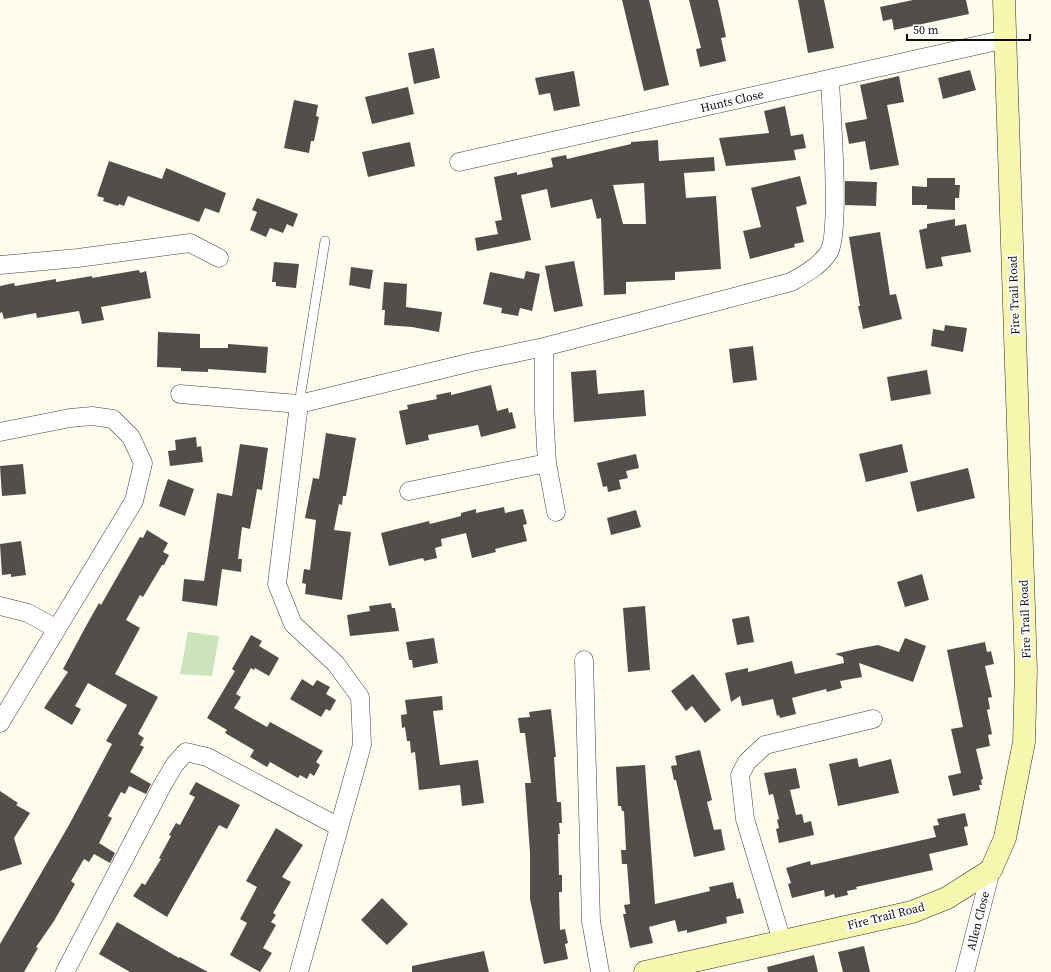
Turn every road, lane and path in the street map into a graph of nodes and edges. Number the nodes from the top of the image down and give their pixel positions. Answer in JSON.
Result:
{"nodes":[{"id":1,"x":1004,"y":0,"type":"edge"},
{"id":2,"x":1006,"y":39,"type":"junction"},
{"id":3,"x":830,"y":79,"type":"junction"},
{"id":4,"x":459,"y":162,"type":"dead end"},
{"id":5,"x":325,"y":241,"type":"dead end"},
{"id":6,"x":219,"y":258,"type":"dead end"},
{"id":7,"x":0,"y":266,"type":"edge"},
{"id":8,"x":544,"y":347,"type":"junction"},
{"id":9,"x":180,"y":394,"type":"dead end"},
{"id":10,"x":299,"y":404,"type":"junction"},
{"id":11,"x":0,"y":432,"type":"edge"},
{"id":12,"x":547,"y":463,"type":"junction"},
{"id":13,"x":409,"y":491,"type":"dead end"},
{"id":14,"x":556,"y":512,"type":"dead end"},
{"id":15,"x":0,"y":606,"type":"edge"},
{"id":16,"x":57,"y":628,"type":"junction"},
{"id":17,"x":584,"y":660,"type":"dead end"},
{"id":18,"x":873,"y":720,"type":"dead end"},
{"id":19,"x":0,"y":724,"type":"edge"},
{"id":20,"x":339,"y":827,"type":"junction"},
{"id":21,"x":991,"y":870,"type":"junction"},
{"id":22,"x":782,"y":941,"type":"junction"},
{"id":23,"x":694,"y":967,"type":"edge"},
{"id":24,"x":65,"y":972,"type":"edge"},
{"id":25,"x":299,"y":972,"type":"edge"},
{"id":26,"x":600,"y":972,"type":"edge"},
{"id":27,"x":645,"y":972,"type":"edge"},
{"id":28,"x":965,"y":972,"type":"edge"}],
"edges":[{"from":1,"to":2,"type":"street","name":"Fire Trail Road"},
{"from":2,"to":3,"type":"street","name":"Hunts Close"},
{"from":2,"to":21,"type":"street","name":"Fire Trail Road"},
{"from":3,"to":4,"type":"street","name":"Hunts Close"},
{"from":3,"to":8,"type":"street"},
{"from":5,"to":10,"type":"lane"},
{"from":6,"to":7,"type":"street"},
{"from":8,"to":10,"type":"street"},
{"from":8,"to":12,"type":"street"},
{"from":9,"to":10,"type":"street"},
{"from":10,"to":20,"type":"street"},
{"from":11,"to":16,"type":"street"},
{"from":12,"to":13,"type":"street"},
{"from":12,"to":14,"type":"street"},
{"from":15,"to":16,"type":"street"},
{"from":16,"to":19,"type":"street"},
{"from":17,"to":26,"type":"street"},
{"from":18,"to":22,"type":"street"},
{"from":20,"to":24,"type":"street"},
{"from":20,"to":25,"type":"street"},
{"from":21,"to":22,"type":"street","name":"Fire Trail Road"},
{"from":21,"to":28,"type":"street","name":"Allen Close"},
{"from":22,"to":23,"type":"street","name":"Fire Trail Road"},
{"from":23,"to":27,"type":"street","name":"Fire Trail Road"}]}
